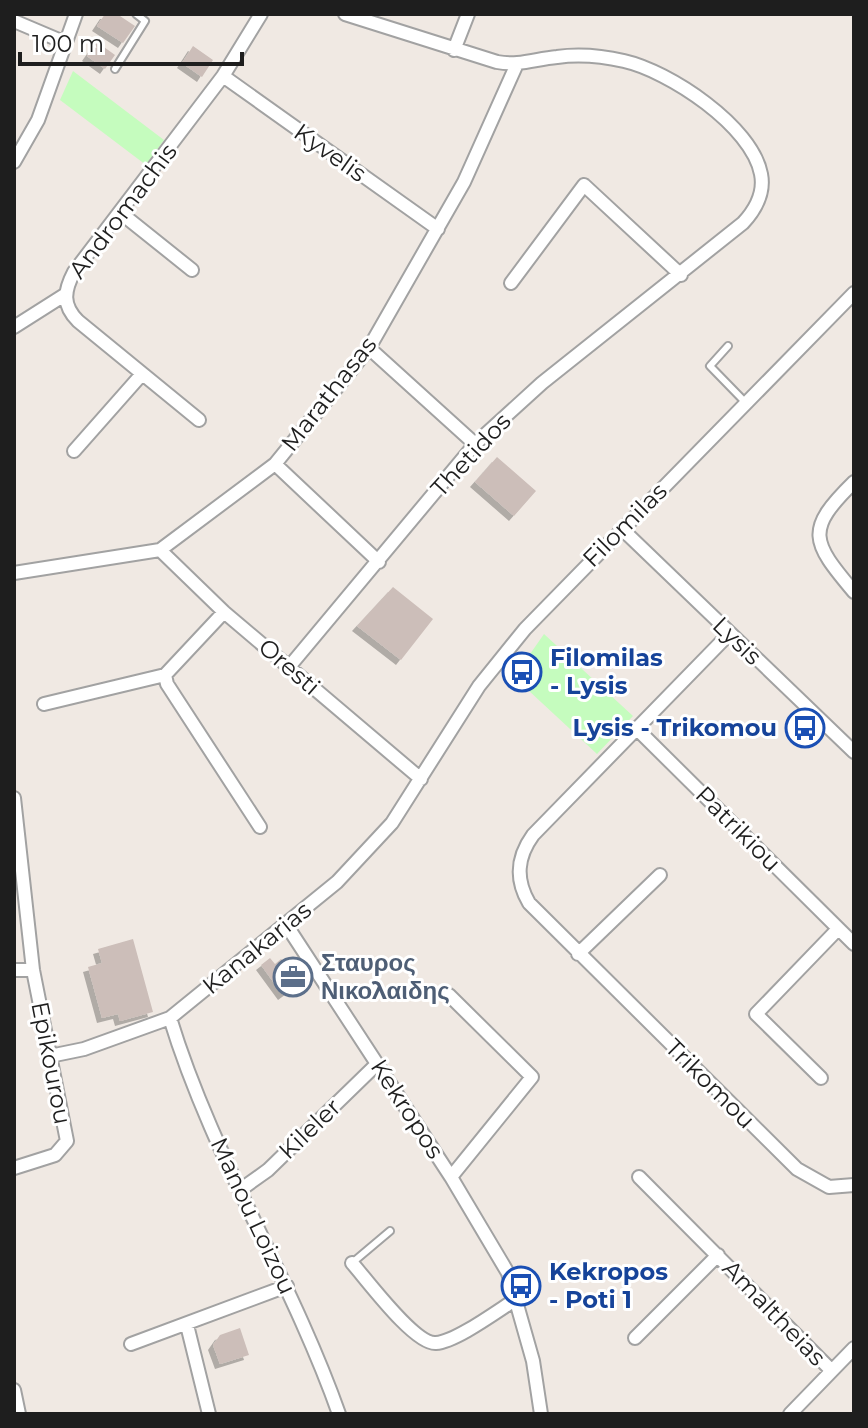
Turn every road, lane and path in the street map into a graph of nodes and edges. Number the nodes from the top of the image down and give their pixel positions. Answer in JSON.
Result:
{"nodes":[{"id":1,"x":76,"y":14,"type":"edge"},
{"id":2,"x":136,"y":14,"type":"edge"},
{"id":3,"x":261,"y":14,"type":"edge"},
{"id":4,"x":345,"y":14,"type":"edge"},
{"id":5,"x":468,"y":14,"type":"edge"},
{"id":6,"x":14,"y":21,"type":"edge"},
{"id":7,"x":66,"y":43,"type":"junction"},
{"id":8,"x":454,"y":50,"type":"junction"},
{"id":9,"x":516,"y":66,"type":"junction"},
{"id":10,"x":115,"y":69,"type":"dead end"},
{"id":11,"x":223,"y":76,"type":"junction"},
{"id":12,"x":14,"y":162,"type":"edge"},
{"id":13,"x":122,"y":214,"type":"junction"},
{"id":14,"x":438,"y":229,"type":"junction"},
{"id":15,"x":192,"y":270,"type":"dead end"},
{"id":16,"x":681,"y":275,"type":"junction"},
{"id":17,"x":511,"y":283,"type":"dead end"},
{"id":18,"x":854,"y":293,"type":"edge"},
{"id":19,"x":66,"y":294,"type":"junction"},
{"id":20,"x":14,"y":327,"type":"edge"},
{"id":21,"x":728,"y":346,"type":"dead end"},
{"id":22,"x":369,"y":348,"type":"junction"},
{"id":23,"x":142,"y":374,"type":"junction"},
{"id":24,"x":746,"y":403,"type":"junction"},
{"id":25,"x":199,"y":420,"type":"dead end"},
{"id":26,"x":475,"y":444,"type":"junction"},
{"id":27,"x":74,"y":451,"type":"dead end"},
{"id":28,"x":275,"y":464,"type":"junction"},
{"id":29,"x":854,"y":482,"type":"edge"},
{"id":30,"x":622,"y":529,"type":"junction"},
{"id":31,"x":160,"y":550,"type":"junction"},
{"id":32,"x":379,"y":562,"type":"junction"},
{"id":33,"x":14,"y":573,"type":"edge"},
{"id":34,"x":854,"y":592,"type":"edge"},
{"id":35,"x":224,"y":612,"type":"junction"},
{"id":36,"x":729,"y":634,"type":"junction"},
{"id":37,"x":289,"y":667,"type":"junction"},
{"id":38,"x":165,"y":675,"type":"junction"},
{"id":39,"x":44,"y":704,"type":"dead end"},
{"id":40,"x":638,"y":730,"type":"junction"},
{"id":41,"x":854,"y":752,"type":"edge"},
{"id":42,"x":421,"y":779,"type":"junction"},
{"id":43,"x":14,"y":798,"type":"edge"},
{"id":44,"x":260,"y":827,"type":"dead end"},
{"id":45,"x":660,"y":875,"type":"dead end"},
{"id":46,"x":287,"y":926,"type":"junction"},
{"id":47,"x":838,"y":929,"type":"junction"},
{"id":48,"x":854,"y":944,"type":"edge"},
{"id":49,"x":578,"y":954,"type":"junction"},
{"id":50,"x":14,"y":970,"type":"edge"},
{"id":51,"x":33,"y":970,"type":"junction"},
{"id":52,"x":449,"y":995,"type":"dead end"},
{"id":53,"x":170,"y":1018,"type":"junction"},
{"id":54,"x":50,"y":1056,"type":"junction"},
{"id":55,"x":377,"y":1064,"type":"junction"},
{"id":56,"x":821,"y":1078,"type":"dead end"},
{"id":57,"x":14,"y":1168,"type":"edge"},
{"id":58,"x":451,"y":1177,"type":"junction"},
{"id":59,"x":639,"y":1177,"type":"dead end"},
{"id":60,"x":854,"y":1185,"type":"edge"},
{"id":61,"x":240,"y":1190,"type":"junction"},
{"id":62,"x":390,"y":1231,"type":"dead end"},
{"id":63,"x":718,"y":1255,"type":"junction"},
{"id":64,"x":352,"y":1263,"type":"joint"},
{"id":65,"x":287,"y":1286,"type":"junction"},
{"id":66,"x":518,"y":1298,"type":"junction"},
{"id":67,"x":187,"y":1325,"type":"junction"},
{"id":68,"x":635,"y":1338,"type":"dead end"},
{"id":69,"x":131,"y":1344,"type":"dead end"},
{"id":70,"x":854,"y":1348,"type":"edge"},
{"id":71,"x":831,"y":1370,"type":"junction"},
{"id":72,"x":14,"y":1390,"type":"edge"},
{"id":73,"x":19,"y":1414,"type":"edge"},
{"id":74,"x":209,"y":1414,"type":"edge"},
{"id":75,"x":339,"y":1414,"type":"edge"},
{"id":76,"x":541,"y":1414,"type":"edge"},
{"id":77,"x":790,"y":1414,"type":"edge"}],
"edges":[{"from":1,"to":7,"type":"street"},
{"from":2,"to":10,"type":"lane"},
{"from":3,"to":11,"type":"street","name":"Andromachis"},
{"from":4,"to":8,"type":"street"},
{"from":5,"to":8,"type":"street"},
{"from":6,"to":7,"type":"street"},
{"from":7,"to":12,"type":"street"},
{"from":8,"to":9,"type":"street"},
{"from":9,"to":14,"type":"street","name":"Marathasas"},
{"from":9,"to":16,"type":"street","name":"Thetidos"},
{"from":11,"to":13,"type":"street","name":"Andromachis"},
{"from":11,"to":14,"type":"street","name":"Kyvelis"},
{"from":13,"to":15,"type":"street"},
{"from":13,"to":19,"type":"street","name":"Andromachis"},
{"from":14,"to":22,"type":"street","name":"Marathasas"},
{"from":16,"to":17,"type":"street"},
{"from":16,"to":26,"type":"street","name":"Thetidos"},
{"from":18,"to":24,"type":"street","name":"Filomilas"},
{"from":19,"to":20,"type":"street"},
{"from":19,"to":23,"type":"street","name":"Andromachis"},
{"from":21,"to":24,"type":"lane"},
{"from":22,"to":26,"type":"street"},
{"from":22,"to":28,"type":"street","name":"Marathasas"},
{"from":23,"to":25,"type":"street","name":"Andromachis"},
{"from":23,"to":27,"type":"street"},
{"from":24,"to":30,"type":"street","name":"Filomilas"},
{"from":26,"to":32,"type":"street","name":"Thetidos"},
{"from":28,"to":31,"type":"street","name":"Marathasas"},
{"from":28,"to":32,"type":"street"},
{"from":29,"to":34,"type":"street"},
{"from":30,"to":36,"type":"street","name":"Lysis"},
{"from":30,"to":42,"type":"street","name":"Filomilas"},
{"from":31,"to":33,"type":"street","name":"Marathasas"},
{"from":31,"to":35,"type":"street","name":"Oresti"},
{"from":32,"to":37,"type":"street","name":"Thetidos"},
{"from":35,"to":37,"type":"street","name":"Oresti"},
{"from":35,"to":38,"type":"street"},
{"from":36,"to":40,"type":"street","name":"Trikomou"},
{"from":36,"to":41,"type":"street","name":"Lysis"},
{"from":37,"to":42,"type":"street","name":"Oresti"},
{"from":38,"to":39,"type":"street"},
{"from":38,"to":44,"type":"street"},
{"from":40,"to":47,"type":"street","name":"Patrikiou"},
{"from":40,"to":49,"type":"street","name":"Trikomou"},
{"from":42,"to":46,"type":"street","name":"Kanakarias"},
{"from":43,"to":51,"type":"street","name":"Epikourou"},
{"from":45,"to":49,"type":"street"},
{"from":46,"to":53,"type":"street","name":"Kanakarias"},
{"from":46,"to":55,"type":"street","name":"Kekropos"},
{"from":47,"to":48,"type":"street","name":"Patrikiou"},
{"from":47,"to":56,"type":"street"},
{"from":49,"to":60,"type":"street","name":"Trikomou"},
{"from":50,"to":51,"type":"street","name":"Epikourou"},
{"from":51,"to":54,"type":"street","name":"Epikourou"},
{"from":52,"to":58,"type":"street"},
{"from":53,"to":54,"type":"street","name":"Kanakarias"},
{"from":53,"to":61,"type":"street","name":"Manou Loizou"},
{"from":54,"to":57,"type":"street","name":"Epikourou"},
{"from":55,"to":58,"type":"street","name":"Kekropos"},
{"from":55,"to":61,"type":"street","name":"Kileler"},
{"from":58,"to":66,"type":"street","name":"Kekropos"},
{"from":59,"to":63,"type":"street","name":"Amaltheias"},
{"from":61,"to":65,"type":"street","name":"Manou Loizou"},
{"from":62,"to":64,"type":"lane"},
{"from":63,"to":68,"type":"street","name":"Amaltheias"},
{"from":63,"to":71,"type":"street","name":"Amaltheias"},
{"from":64,"to":66,"type":"street"},
{"from":65,"to":67,"type":"street"},
{"from":65,"to":75,"type":"street","name":"Manou Loizou"},
{"from":66,"to":76,"type":"street","name":"Kekropos"},
{"from":67,"to":69,"type":"street"},
{"from":67,"to":74,"type":"street"},
{"from":70,"to":71,"type":"street"},
{"from":71,"to":77,"type":"street"},
{"from":72,"to":73,"type":"street"}]}
